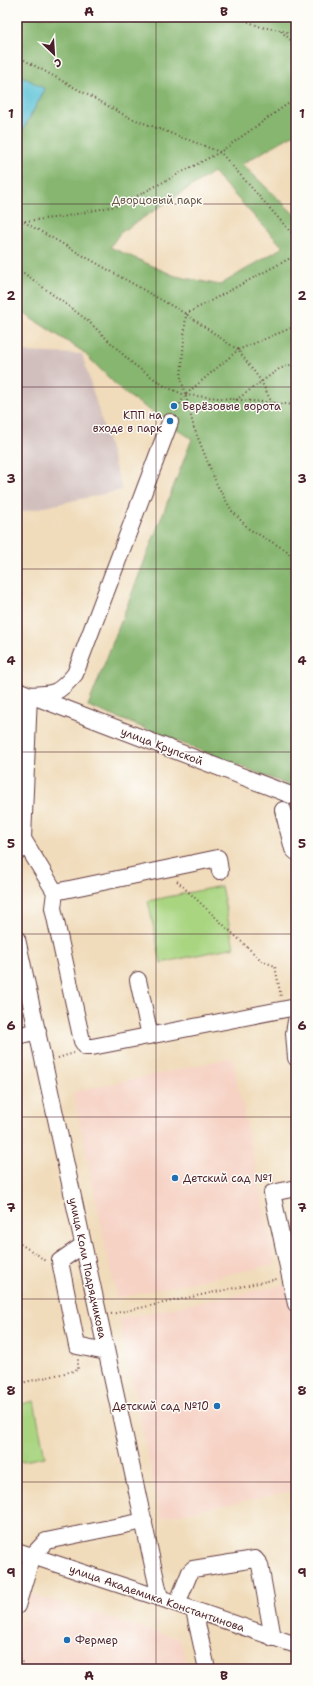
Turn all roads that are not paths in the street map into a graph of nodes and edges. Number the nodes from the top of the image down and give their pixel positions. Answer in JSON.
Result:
{"nodes":[{"id":1,"x":170,"y":422,"type":"road end"},
{"id":2,"x":23,"y":693,"type":"edge"},
{"id":3,"x":22,"y":747,"type":"edge"},
{"id":4,"x":296,"y":797,"type":"edge"},
{"id":5,"x":283,"y":810,"type":"dead end"},
{"id":6,"x":18,"y":849,"type":"edge"},
{"id":7,"x":296,"y":852,"type":"edge"},
{"id":8,"x":220,"y":871,"type":"dead end"},
{"id":9,"x":55,"y":892,"type":"junction"},
{"id":10,"x":17,"y":939,"type":"edge"},
{"id":11,"x":138,"y":980,"type":"dead end"},
{"id":12,"x":290,"y":1008,"type":"edge"},
{"id":13,"x":296,"y":1021,"type":"edge"},
{"id":14,"x":38,"y":1031,"type":"junction"},
{"id":15,"x":17,"y":1036,"type":"edge"},
{"id":16,"x":150,"y":1036,"type":"junction"},
{"id":17,"x":296,"y":1058,"type":"edge"},
{"id":18,"x":296,"y":1188,"type":"edge"},
{"id":19,"x":83,"y":1244,"type":"junction"},
{"id":20,"x":290,"y":1249,"type":"edge"},
{"id":21,"x":296,"y":1304,"type":"edge"},
{"id":22,"x":106,"y":1352,"type":"junction"},
{"id":23,"x":144,"y":1521,"type":"junction"},
{"id":24,"x":24,"y":1553,"type":"edge"},
{"id":25,"x":160,"y":1598,"type":"junction"},
{"id":26,"x":177,"y":1604,"type":"junction"},
{"id":27,"x":17,"y":1606,"type":"edge"},
{"id":28,"x":194,"y":1610,"type":"junction"},
{"id":29,"x":273,"y":1638,"type":"junction"},
{"id":30,"x":296,"y":1646,"type":"edge"},
{"id":31,"x":206,"y":1669,"type":"edge"}],
"edges":[{"from":1,"to":2,"type":"street"},
{"from":2,"to":3,"type":"street"},
{"from":2,"to":4,"type":"street","name":"улица Крупской"},
{"from":3,"to":6,"type":"street"},
{"from":5,"to":7,"type":"street"},
{"from":6,"to":9,"type":"street"},
{"from":8,"to":9,"type":"street"},
{"from":9,"to":16,"type":"street"},
{"from":10,"to":14,"type":"street","name":"улица Коли Подрядчикова"},
{"from":11,"to":16,"type":"street"},
{"from":12,"to":16,"type":"street"},
{"from":13,"to":17,"type":"street"},
{"from":14,"to":15,"type":"street"},
{"from":14,"to":19,"type":"street","name":"улица Коли Подрядчикова"},
{"from":18,"to":20,"type":"street"},
{"from":19,"to":22,"type":"street","name":"улица Коли Подрядчикова"},
{"from":19,"to":22,"type":"street"},
{"from":20,"to":21,"type":"street"},
{"from":22,"to":23,"type":"street","name":"улица Коли Подрядчикова"},
{"from":23,"to":24,"type":"street"},
{"from":23,"to":25,"type":"street","name":"улица Коли Подрядчикова"},
{"from":24,"to":25,"type":"street","name":"улица Академика Константинова"},
{"from":24,"to":27,"type":"street"},
{"from":25,"to":26,"type":"street","name":"улица Академика Константинова"},
{"from":26,"to":28,"type":"street","name":"улица Академика Константинова"},
{"from":26,"to":29,"type":"street"},
{"from":28,"to":29,"type":"street","name":"улица Академика Константинова"},
{"from":28,"to":31,"type":"street"},
{"from":29,"to":30,"type":"street","name":"улица Академика Константинова"}]}
